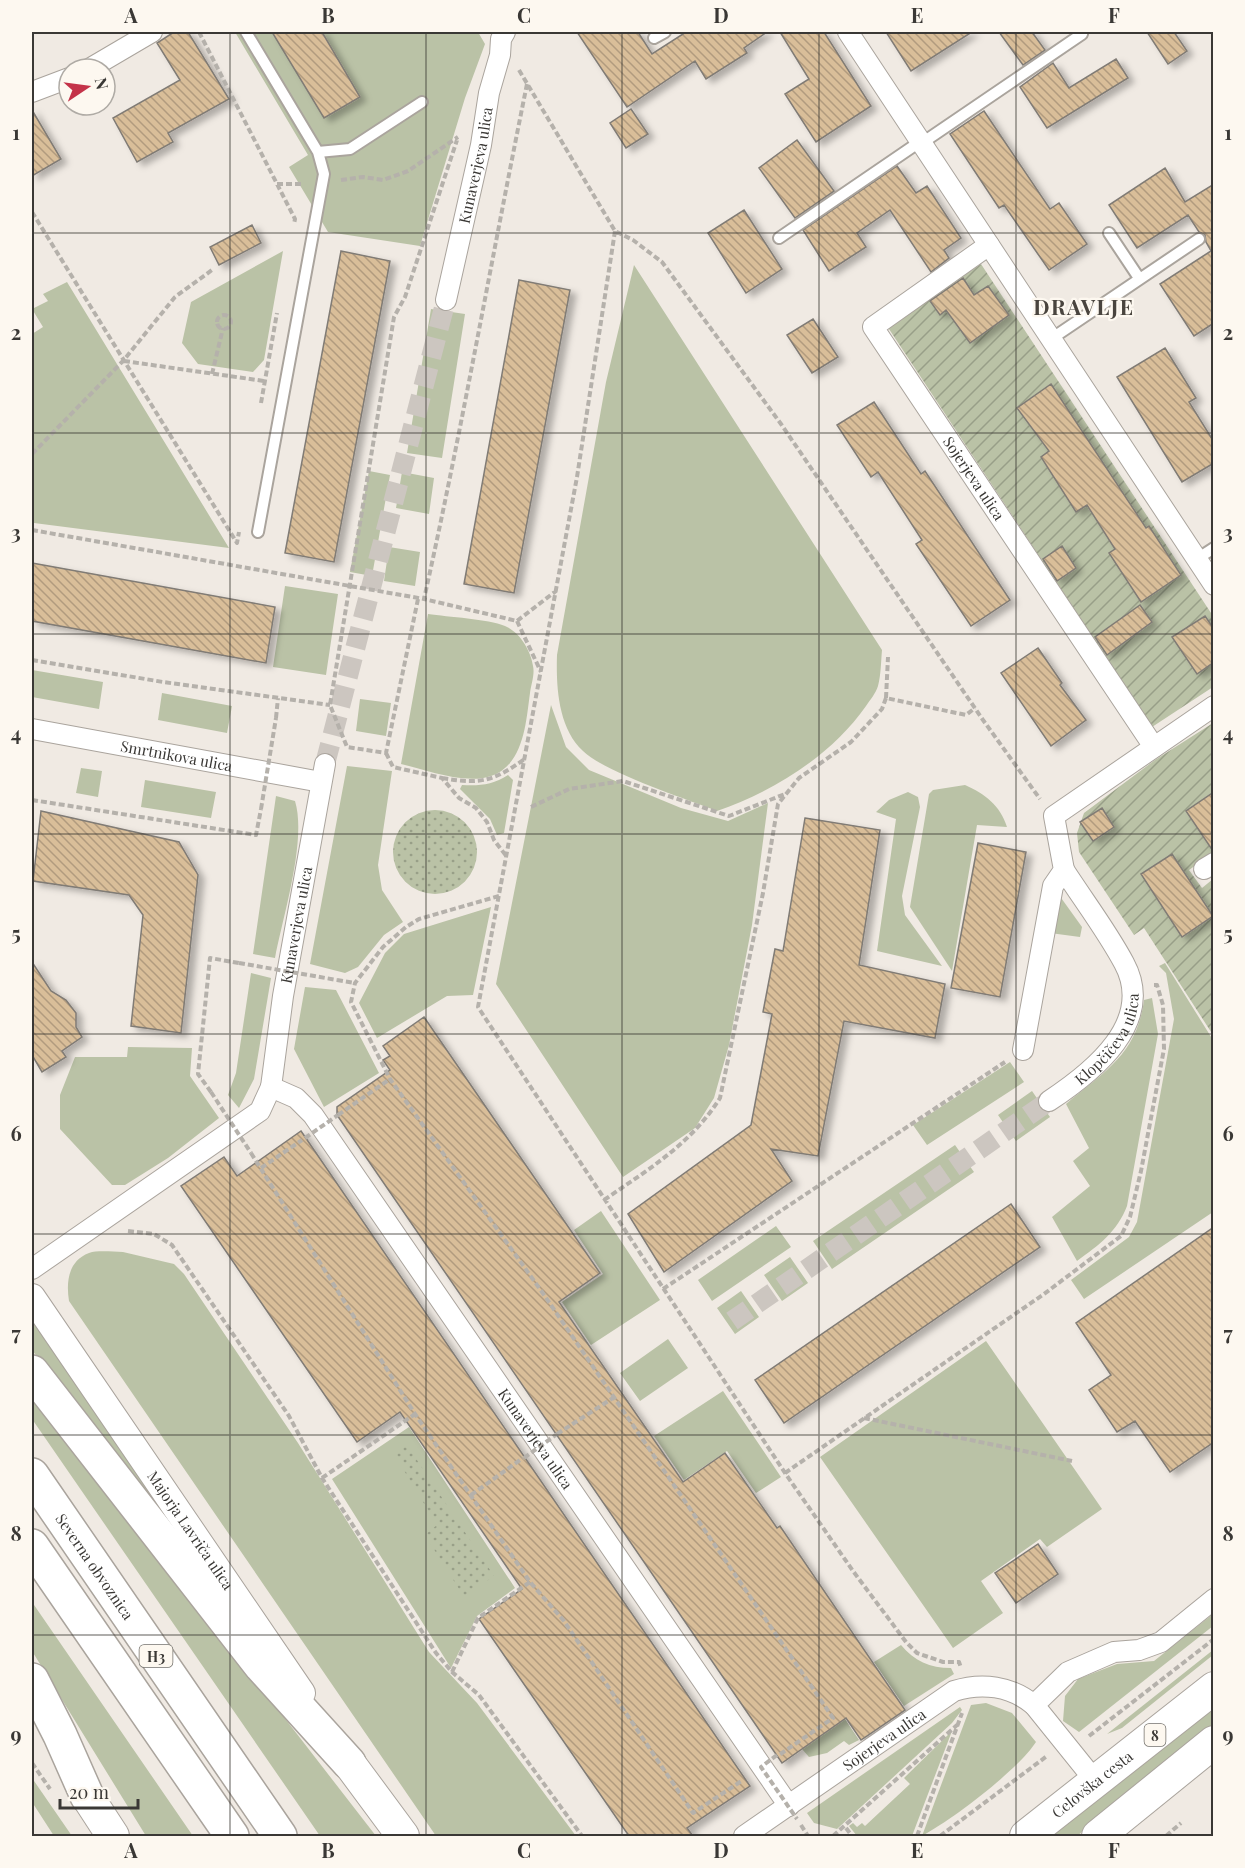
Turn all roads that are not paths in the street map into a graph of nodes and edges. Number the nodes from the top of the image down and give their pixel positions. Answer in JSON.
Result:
{"nodes":[{"id":1,"x":246,"y":32,"type":"edge"},
{"id":2,"x":665,"y":32,"type":"edge"},
{"id":3,"x":848,"y":32,"type":"edge"},
{"id":4,"x":1082,"y":34,"type":"dead end"},
{"id":5,"x":503,"y":35,"type":"edge"},
{"id":6,"x":146,"y":36,"type":"edge"},
{"id":7,"x":654,"y":38,"type":"dead end"},
{"id":8,"x":109,"y":57,"type":"edge"},
{"id":9,"x":57,"y":83,"type":"edge"},
{"id":10,"x":32,"y":92,"type":"edge"},
{"id":11,"x":422,"y":102,"type":"dead end"},
{"id":12,"x":921,"y":142,"type":"junction"},
{"id":13,"x":318,"y":152,"type":"junction"},
{"id":14,"x":1109,"y":233,"type":"dead end"},
{"id":15,"x":779,"y":238,"type":"dead end"},
{"id":16,"x":1199,"y":239,"type":"dead end"},
{"id":17,"x":989,"y":245,"type":"junction"},
{"id":18,"x":1140,"y":279,"type":"junction"},
{"id":19,"x":446,"y":300,"type":"tunnel mouth"},
{"id":20,"x":1051,"y":339,"type":"junction"},
{"id":21,"x":258,"y":532,"type":"dead end"},
{"id":22,"x":1214,"y":548,"type":"edge"},
{"id":23,"x":1197,"y":559,"type":"junction"},
{"id":24,"x":1214,"y":585,"type":"edge"},
{"id":25,"x":1214,"y":706,"type":"edge"},
{"id":26,"x":32,"y":729,"type":"edge"},
{"id":27,"x":1154,"y":747,"type":"junction"},
{"id":28,"x":323,"y":773,"type":"joint"},
{"id":29,"x":1064,"y":870,"type":"junction"},
{"id":30,"x":1023,"y":1050,"type":"road end"},
{"id":31,"x":271,"y":1087,"type":"junction"},
{"id":32,"x":1049,"y":1101,"type":"tunnel mouth"},
{"id":33,"x":32,"y":1269,"type":"edge"},
{"id":34,"x":32,"y":1297,"type":"edge"},
{"id":35,"x":32,"y":1371,"type":"edge"},
{"id":36,"x":32,"y":1475,"type":"edge"},
{"id":37,"x":32,"y":1546,"type":"edge"},
{"id":38,"x":1214,"y":1599,"type":"edge"},
{"id":39,"x":32,"y":1680,"type":"edge"},
{"id":40,"x":1214,"y":1688,"type":"edge"},
{"id":41,"x":1034,"y":1705,"type":"junction"},
{"id":42,"x":32,"y":1717,"type":"edge"},
{"id":43,"x":1214,"y":1742,"type":"edge"},
{"id":44,"x":349,"y":1762,"type":"junction"},
{"id":45,"x":1096,"y":1782,"type":"junction"},
{"id":46,"x":87,"y":1796,"type":"junction"},
{"id":47,"x":793,"y":1812,"type":"junction"},
{"id":48,"x":113,"y":1836,"type":"edge"},
{"id":49,"x":232,"y":1836,"type":"edge"},
{"id":50,"x":280,"y":1836,"type":"edge"},
{"id":51,"x":403,"y":1836,"type":"edge"},
{"id":52,"x":744,"y":1836,"type":"edge"},
{"id":53,"x":1026,"y":1836,"type":"edge"},
{"id":54,"x":1098,"y":1836,"type":"edge"}],
"edges":[{"from":1,"to":13,"type":"lane"},
{"from":2,"to":7,"type":"lane"},
{"from":3,"to":12,"type":"street"},
{"from":4,"to":12,"type":"lane"},
{"from":5,"to":19,"type":"street","name":"Kunaverjeva ulica"},
{"from":6,"to":8,"type":"street"},
{"from":9,"to":10,"type":"street"},
{"from":11,"to":13,"type":"lane"},
{"from":12,"to":15,"type":"lane"},
{"from":12,"to":17,"type":"street"},
{"from":13,"to":21,"type":"lane"},
{"from":14,"to":18,"type":"lane"},
{"from":16,"to":18,"type":"lane"},
{"from":17,"to":20,"type":"street"},
{"from":17,"to":27,"type":"street","name":"Sojerjeva ulica"},
{"from":18,"to":20,"type":"lane"},
{"from":20,"to":23,"type":"street"},
{"from":22,"to":23,"type":"lane"},
{"from":23,"to":24,"type":"street"},
{"from":25,"to":27,"type":"street"},
{"from":26,"to":28,"type":"street","name":"Smrtnikova ulica"},
{"from":27,"to":29,"type":"street","name":"Klopčičeva ulica"},
{"from":28,"to":31,"type":"street","name":"Kunaverjeva ulica"},
{"from":29,"to":30,"type":"street"},
{"from":29,"to":32,"type":"street","name":"Klopčičeva ulica"},
{"from":31,"to":33,"type":"street","name":"Kunaverjeva ulica"},
{"from":31,"to":47,"type":"street","name":"Kunaverjeva ulica"},
{"from":34,"to":44,"type":"street","name":"Majorja Lavriča ulica"},
{"from":35,"to":44,"type":"highway"},
{"from":36,"to":50,"type":"highway","name":"Severna obvoznica","number":"H3"},
{"from":37,"to":49,"type":"highway","number":"H3"},
{"from":38,"to":41,"type":"street"},
{"from":39,"to":46,"type":"highway"},
{"from":40,"to":45,"type":"main road","name":"Celovška cesta","number":"8"},
{"from":41,"to":45,"type":"street","name":"Sojerjeva ulica"},
{"from":41,"to":47,"type":"street","name":"Sojerjeva ulica"},
{"from":42,"to":46,"type":"street"},
{"from":43,"to":54,"type":"main road"},
{"from":44,"to":51,"type":"main road"},
{"from":45,"to":53,"type":"main road","name":"Celovška cesta","number":"8"},
{"from":46,"to":48,"type":"main road"},
{"from":47,"to":52,"type":"street","name":"Sojerjeva ulica"}]}
